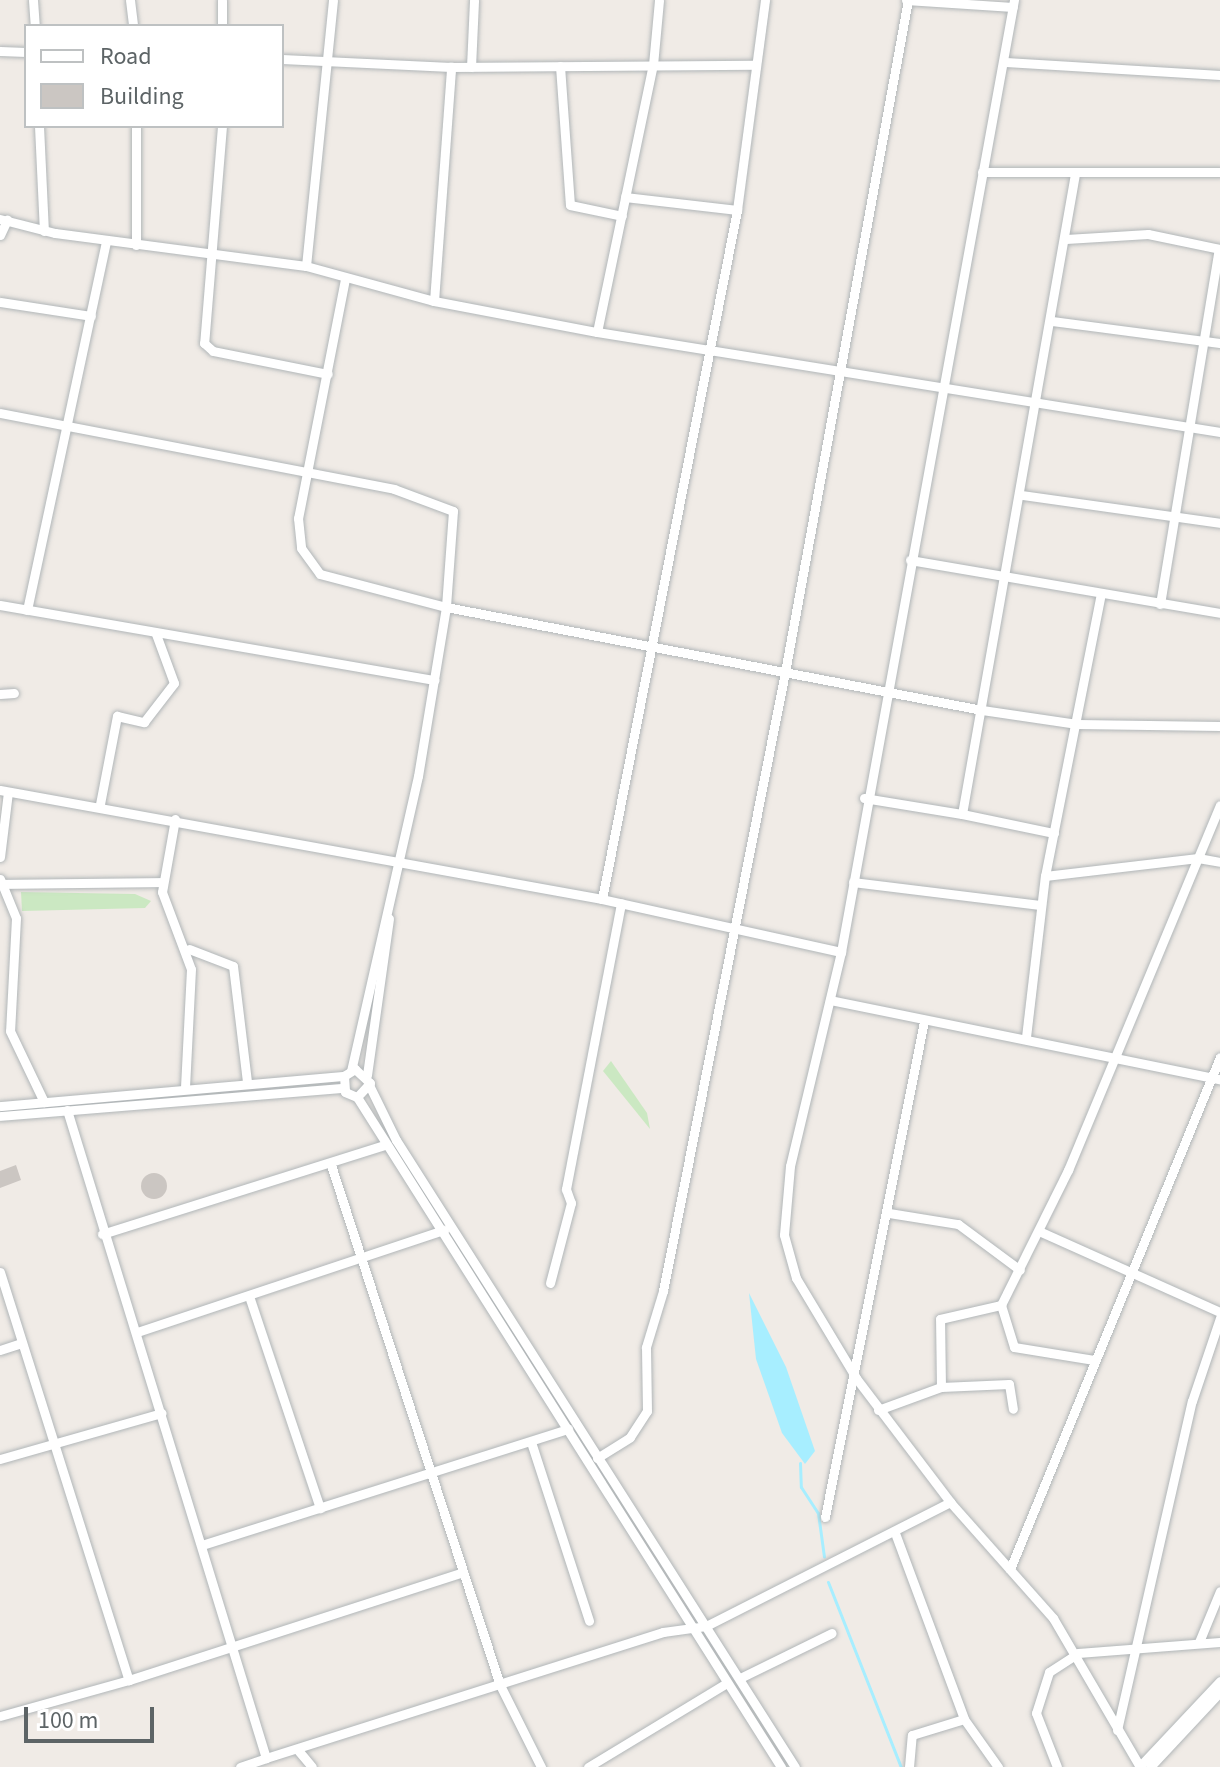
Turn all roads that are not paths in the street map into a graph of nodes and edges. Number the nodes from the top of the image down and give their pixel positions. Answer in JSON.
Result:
{"nodes":[{"id":1,"x":33,"y":0,"type":"edge"},
{"id":2,"x":130,"y":0,"type":"edge"},
{"id":3,"x":222,"y":0,"type":"edge"},
{"id":4,"x":333,"y":0,"type":"edge"},
{"id":5,"x":474,"y":0,"type":"edge"},
{"id":6,"x":659,"y":0,"type":"edge"},
{"id":7,"x":765,"y":0,"type":"edge"},
{"id":8,"x":907,"y":0,"type":"edge"},
{"id":9,"x":1014,"y":4,"type":"edge"},
{"id":10,"x":35,"y":24,"type":"edge"},
{"id":11,"x":133,"y":24,"type":"edge"},
{"id":12,"x":222,"y":24,"type":"edge"},
{"id":13,"x":0,"y":51,"type":"edge"},
{"id":14,"x":24,"y":52,"type":"edge"},
{"id":15,"x":284,"y":59,"type":"edge"},
{"id":16,"x":328,"y":62,"type":"junction"},
{"id":17,"x":1006,"y":62,"type":"junction"},
{"id":18,"x":653,"y":65,"type":"junction"},
{"id":19,"x":756,"y":65,"type":"junction"},
{"id":20,"x":560,"y":66,"type":"junction"},
{"id":21,"x":451,"y":67,"type":"junction"},
{"id":22,"x":471,"y":67,"type":"junction"},
{"id":23,"x":1220,"y":75,"type":"edge"},
{"id":24,"x":39,"y":128,"type":"edge"},
{"id":25,"x":136,"y":128,"type":"edge"},
{"id":26,"x":222,"y":128,"type":"edge"},
{"id":27,"x":982,"y":172,"type":"junction"},
{"id":28,"x":1220,"y":172,"type":"edge"},
{"id":29,"x":1075,"y":174,"type":"junction"},
{"id":30,"x":625,"y":197,"type":"junction"},
{"id":31,"x":737,"y":210,"type":"junction"},
{"id":32,"x":622,"y":216,"type":"junction"},
{"id":33,"x":4,"y":220,"type":"edge"},
{"id":34,"x":44,"y":231,"type":"junction"},
{"id":35,"x":0,"y":235,"type":"edge"},
{"id":36,"x":1066,"y":239,"type":"junction"},
{"id":37,"x":106,"y":241,"type":"junction"},
{"id":38,"x":136,"y":245,"type":"junction"},
{"id":39,"x":1220,"y":249,"type":"edge"},
{"id":40,"x":216,"y":254,"type":"junction"},
{"id":41,"x":306,"y":266,"type":"junction"},
{"id":42,"x":345,"y":279,"type":"junction"},
{"id":43,"x":434,"y":301,"type":"junction"},
{"id":44,"x":0,"y":302,"type":"edge"},
{"id":45,"x":91,"y":316,"type":"junction"},
{"id":46,"x":1052,"y":321,"type":"junction"},
{"id":47,"x":597,"y":332,"type":"junction"},
{"id":48,"x":1207,"y":341,"type":"junction"},
{"id":49,"x":1220,"y":343,"type":"edge"},
{"id":50,"x":711,"y":349,"type":"junction"},
{"id":51,"x":840,"y":371,"type":"junction"},
{"id":52,"x":328,"y":374,"type":"junction"},
{"id":53,"x":942,"y":386,"type":"junction"},
{"id":54,"x":1039,"y":403,"type":"junction"},
{"id":55,"x":0,"y":413,"type":"edge"},
{"id":56,"x":64,"y":423,"type":"junction"},
{"id":57,"x":1190,"y":427,"type":"junction"},
{"id":58,"x":1220,"y":432,"type":"edge"},
{"id":59,"x":307,"y":470,"type":"junction"},
{"id":60,"x":1022,"y":495,"type":"junction"},
{"id":61,"x":1177,"y":516,"type":"junction"},
{"id":62,"x":1220,"y":523,"type":"edge"},
{"id":63,"x":910,"y":560,"type":"junction"},
{"id":64,"x":1005,"y":575,"type":"junction"},
{"id":65,"x":1100,"y":597,"type":"junction"},
{"id":66,"x":1160,"y":604,"type":"junction"},
{"id":67,"x":0,"y":605,"type":"edge"},
{"id":68,"x":446,"y":607,"type":"junction"},
{"id":69,"x":27,"y":610,"type":"junction"},
{"id":70,"x":1220,"y":613,"type":"edge"},
{"id":71,"x":156,"y":634,"type":"junction"},
{"id":72,"x":652,"y":649,"type":"junction"},
{"id":73,"x":785,"y":672,"type":"junction"},
{"id":74,"x":435,"y":680,"type":"junction"},
{"id":75,"x":885,"y":691,"type":"junction"},
{"id":76,"x":14,"y":693,"type":"dead end"},
{"id":77,"x":0,"y":694,"type":"edge"},
{"id":78,"x":982,"y":710,"type":"junction"},
{"id":79,"x":1077,"y":724,"type":"junction"},
{"id":80,"x":1220,"y":726,"type":"edge"},
{"id":81,"x":4,"y":791,"type":"edge"},
{"id":82,"x":864,"y":798,"type":"junction"},
{"id":83,"x":100,"y":804,"type":"junction"},
{"id":84,"x":1220,"y":805,"type":"edge"},
{"id":85,"x":962,"y":814,"type":"junction"},
{"id":86,"x":175,"y":819,"type":"junction"},
{"id":87,"x":1054,"y":833,"type":"junction"},
{"id":88,"x":0,"y":857,"type":"edge"},
{"id":89,"x":1198,"y":858,"type":"junction"},
{"id":90,"x":1220,"y":862,"type":"edge"},
{"id":91,"x":399,"y":863,"type":"junction"},
{"id":92,"x":1045,"y":876,"type":"junction"},
{"id":93,"x":163,"y":882,"type":"junction"},
{"id":94,"x":853,"y":882,"type":"junction"},
{"id":95,"x":0,"y":883,"type":"edge"},
{"id":96,"x":602,"y":899,"type":"junction"},
{"id":97,"x":621,"y":903,"type":"junction"},
{"id":98,"x":1040,"y":905,"type":"junction"},
{"id":99,"x":389,"y":919,"type":"junction"},
{"id":100,"x":732,"y":928,"type":"junction"},
{"id":101,"x":189,"y":949,"type":"junction"},
{"id":102,"x":841,"y":952,"type":"junction"},
{"id":103,"x":830,"y":1000,"type":"junction"},
{"id":104,"x":924,"y":1021,"type":"junction"},
{"id":105,"x":1026,"y":1037,"type":"junction"},
{"id":106,"x":1114,"y":1057,"type":"junction"},
{"id":107,"x":1220,"y":1057,"type":"edge"},
{"id":108,"x":348,"y":1073,"type":"junction"},
{"id":109,"x":367,"y":1075,"type":"junction"},
{"id":110,"x":1216,"y":1078,"type":"edge"},
{"id":111,"x":247,"y":1082,"type":"junction"},
{"id":112,"x":185,"y":1087,"type":"junction"},
{"id":113,"x":370,"y":1087,"type":"junction"},
{"id":114,"x":343,"y":1088,"type":"junction"},
{"id":115,"x":357,"y":1097,"type":"junction"},
{"id":116,"x":44,"y":1102,"type":"junction"},
{"id":117,"x":0,"y":1106,"type":"edge"},
{"id":118,"x":67,"y":1110,"type":"junction"},
{"id":119,"x":0,"y":1116,"type":"edge"},
{"id":120,"x":385,"y":1145,"type":"junction"},
{"id":121,"x":331,"y":1165,"type":"junction"},
{"id":122,"x":889,"y":1213,"type":"junction"},
{"id":123,"x":446,"y":1229,"type":"junction"},
{"id":124,"x":1041,"y":1232,"type":"junction"},
{"id":125,"x":102,"y":1234,"type":"junction"},
{"id":126,"x":361,"y":1262,"type":"junction"},
{"id":127,"x":1020,"y":1270,"type":"junction"},
{"id":128,"x":0,"y":1272,"type":"edge"},
{"id":129,"x":1131,"y":1272,"type":"junction"},
{"id":130,"x":550,"y":1283,"type":"dead end"},
{"id":131,"x":249,"y":1296,"type":"junction"},
{"id":132,"x":1001,"y":1305,"type":"junction"},
{"id":133,"x":1220,"y":1315,"type":"edge"},
{"id":134,"x":137,"y":1332,"type":"junction"},
{"id":135,"x":22,"y":1343,"type":"junction"},
{"id":136,"x":0,"y":1350,"type":"edge"},
{"id":137,"x":1094,"y":1360,"type":"junction"},
{"id":138,"x":856,"y":1378,"type":"junction"},
{"id":139,"x":941,"y":1387,"type":"junction"},
{"id":140,"x":1013,"y":1409,"type":"dead end"},
{"id":141,"x":878,"y":1410,"type":"junction"},
{"id":142,"x":162,"y":1413,"type":"junction"},
{"id":143,"x":568,"y":1429,"type":"junction"},
{"id":144,"x":531,"y":1442,"type":"junction"},
{"id":145,"x":54,"y":1443,"type":"junction"},
{"id":146,"x":597,"y":1458,"type":"junction"},
{"id":147,"x":0,"y":1459,"type":"edge"},
{"id":148,"x":430,"y":1472,"type":"junction"},
{"id":149,"x":950,"y":1502,"type":"junction"},
{"id":150,"x":320,"y":1508,"type":"junction"},
{"id":151,"x":825,"y":1517,"type":"dead end"},
{"id":152,"x":895,"y":1533,"type":"junction"},
{"id":153,"x":205,"y":1544,"type":"junction"},
{"id":154,"x":1010,"y":1569,"type":"junction"},
{"id":155,"x":463,"y":1572,"type":"junction"},
{"id":156,"x":1220,"y":1591,"type":"edge"},
{"id":157,"x":589,"y":1621,"type":"dead end"},
{"id":158,"x":693,"y":1626,"type":"junction"},
{"id":159,"x":706,"y":1626,"type":"junction"},
{"id":160,"x":832,"y":1633,"type":"dead end"},
{"id":161,"x":1199,"y":1642,"type":"junction"},
{"id":162,"x":1220,"y":1642,"type":"edge"},
{"id":163,"x":237,"y":1645,"type":"junction"},
{"id":164,"x":1135,"y":1648,"type":"junction"},
{"id":165,"x":1078,"y":1653,"type":"junction"},
{"id":166,"x":740,"y":1678,"type":"junction"},
{"id":167,"x":129,"y":1680,"type":"junction"},
{"id":168,"x":1220,"y":1681,"type":"edge"},
{"id":169,"x":725,"y":1684,"type":"junction"},
{"id":170,"x":500,"y":1685,"type":"junction"},
{"id":171,"x":1220,"y":1692,"type":"edge"},
{"id":172,"x":0,"y":1716,"type":"edge"},
{"id":173,"x":964,"y":1719,"type":"junction"},
{"id":174,"x":1117,"y":1730,"type":"junction"},
{"id":175,"x":297,"y":1749,"type":"junction"},
{"id":176,"x":266,"y":1758,"type":"junction"},
{"id":177,"x":1137,"y":1766,"type":"edge"},
{"id":178,"x":240,"y":1767,"type":"edge"},
{"id":179,"x":312,"y":1767,"type":"edge"},
{"id":180,"x":541,"y":1767,"type":"edge"},
{"id":181,"x":588,"y":1767,"type":"edge"},
{"id":182,"x":781,"y":1767,"type":"edge"},
{"id":183,"x":795,"y":1767,"type":"edge"},
{"id":184,"x":909,"y":1767,"type":"edge"},
{"id":185,"x":998,"y":1767,"type":"edge"},
{"id":186,"x":1057,"y":1767,"type":"edge"},
{"id":187,"x":1151,"y":1767,"type":"edge"}],
"edges":[{"from":1,"to":10,"type":"street"},
{"from":2,"to":11,"type":"street"},
{"from":3,"to":12,"type":"street"},
{"from":4,"to":16,"type":"street"},
{"from":5,"to":22,"type":"street"},
{"from":6,"to":18,"type":"street"},
{"from":7,"to":19,"type":"street"},
{"from":8,"to":9,"type":"street"},
{"from":8,"to":51,"type":"street"},
{"from":9,"to":17,"type":"street"},
{"from":13,"to":14,"type":"street"},
{"from":15,"to":16,"type":"street"},
{"from":16,"to":21,"type":"street"},
{"from":16,"to":41,"type":"street"},
{"from":17,"to":23,"type":"street"},
{"from":17,"to":27,"type":"street"},
{"from":18,"to":19,"type":"street"},
{"from":18,"to":20,"type":"street"},
{"from":18,"to":30,"type":"street"},
{"from":19,"to":31,"type":"street"},
{"from":20,"to":22,"type":"street"},
{"from":20,"to":32,"type":"street"},
{"from":21,"to":22,"type":"street"},
{"from":21,"to":43,"type":"street"},
{"from":24,"to":34,"type":"street"},
{"from":25,"to":38,"type":"street"},
{"from":26,"to":40,"type":"street"},
{"from":27,"to":29,"type":"street"},
{"from":27,"to":53,"type":"street"},
{"from":28,"to":29,"type":"street"},
{"from":29,"to":36,"type":"street"},
{"from":30,"to":31,"type":"street"},
{"from":30,"to":32,"type":"street"},
{"from":31,"to":50,"type":"street"},
{"from":32,"to":47,"type":"street"},
{"from":33,"to":34,"type":"street"},
{"from":33,"to":35,"type":"street"},
{"from":34,"to":37,"type":"street"},
{"from":36,"to":39,"type":"street"},
{"from":36,"to":46,"type":"street"},
{"from":37,"to":38,"type":"street"},
{"from":37,"to":45,"type":"street"},
{"from":38,"to":40,"type":"street"},
{"from":39,"to":48,"type":"street"},
{"from":40,"to":41,"type":"street"},
{"from":40,"to":52,"type":"street"},
{"from":41,"to":42,"type":"street"},
{"from":42,"to":43,"type":"street"},
{"from":42,"to":52,"type":"street"},
{"from":43,"to":47,"type":"street"},
{"from":44,"to":45,"type":"street"},
{"from":45,"to":56,"type":"street"},
{"from":46,"to":48,"type":"street"},
{"from":46,"to":54,"type":"street"},
{"from":47,"to":50,"type":"street"},
{"from":48,"to":49,"type":"street"},
{"from":48,"to":57,"type":"street"},
{"from":50,"to":51,"type":"street"},
{"from":50,"to":72,"type":"street"},
{"from":51,"to":53,"type":"street"},
{"from":51,"to":73,"type":"street"},
{"from":52,"to":59,"type":"street"},
{"from":53,"to":54,"type":"street"},
{"from":53,"to":63,"type":"street"},
{"from":54,"to":57,"type":"street"},
{"from":54,"to":60,"type":"street"},
{"from":55,"to":56,"type":"street"},
{"from":56,"to":59,"type":"street"},
{"from":56,"to":69,"type":"street"},
{"from":57,"to":58,"type":"street"},
{"from":57,"to":61,"type":"street"},
{"from":59,"to":68,"type":"street"},
{"from":59,"to":68,"type":"street"},
{"from":60,"to":61,"type":"street"},
{"from":60,"to":64,"type":"street"},
{"from":61,"to":62,"type":"street"},
{"from":61,"to":66,"type":"street"},
{"from":63,"to":64,"type":"street"},
{"from":63,"to":75,"type":"street"},
{"from":64,"to":65,"type":"street"},
{"from":64,"to":78,"type":"street"},
{"from":65,"to":66,"type":"street"},
{"from":65,"to":79,"type":"street"},
{"from":66,"to":70,"type":"street"},
{"from":67,"to":69,"type":"street"},
{"from":68,"to":72,"type":"street"},
{"from":68,"to":74,"type":"street"},
{"from":69,"to":71,"type":"street"},
{"from":71,"to":74,"type":"street"},
{"from":71,"to":83,"type":"street"},
{"from":72,"to":73,"type":"street"},
{"from":72,"to":96,"type":"street"},
{"from":73,"to":75,"type":"street"},
{"from":73,"to":100,"type":"street"},
{"from":74,"to":91,"type":"street"},
{"from":75,"to":78,"type":"street"},
{"from":75,"to":82,"type":"street"},
{"from":76,"to":77,"type":"street"},
{"from":78,"to":79,"type":"street"},
{"from":78,"to":85,"type":"street"},
{"from":79,"to":80,"type":"street"},
{"from":79,"to":87,"type":"street"},
{"from":81,"to":83,"type":"street"},
{"from":81,"to":88,"type":"street"},
{"from":82,"to":85,"type":"street"},
{"from":82,"to":94,"type":"street"},
{"from":83,"to":86,"type":"street"},
{"from":84,"to":89,"type":"street"},
{"from":85,"to":87,"type":"street"},
{"from":86,"to":91,"type":"street"},
{"from":86,"to":93,"type":"street"},
{"from":87,"to":92,"type":"street"},
{"from":89,"to":90,"type":"street"},
{"from":89,"to":92,"type":"street"},
{"from":89,"to":106,"type":"street"},
{"from":91,"to":96,"type":"street"},
{"from":91,"to":99,"type":"street"},
{"from":92,"to":98,"type":"street"},
{"from":93,"to":95,"type":"street"},
{"from":93,"to":101,"type":"street"},
{"from":94,"to":98,"type":"street"},
{"from":94,"to":102,"type":"street"},
{"from":95,"to":116,"type":"street"},
{"from":96,"to":97,"type":"street"},
{"from":97,"to":100,"type":"street"},
{"from":97,"to":130,"type":"street"},
{"from":98,"to":105,"type":"street"},
{"from":99,"to":108,"type":"street"},
{"from":99,"to":109,"type":"street"},
{"from":100,"to":102,"type":"street"},
{"from":100,"to":146,"type":"street"},
{"from":101,"to":111,"type":"street"},
{"from":101,"to":112,"type":"street"},
{"from":102,"to":103,"type":"street"},
{"from":103,"to":104,"type":"street"},
{"from":103,"to":138,"type":"street"},
{"from":104,"to":105,"type":"street"},
{"from":104,"to":122,"type":"street"},
{"from":105,"to":106,"type":"street"},
{"from":106,"to":110,"type":"street"},
{"from":106,"to":124,"type":"street"},
{"from":107,"to":110,"type":"street"},
{"from":108,"to":109,"type":"street"},
{"from":108,"to":111,"type":"street"},
{"from":108,"to":114,"type":"street"},
{"from":109,"to":113,"type":"street"},
{"from":110,"to":129,"type":"street"},
{"from":111,"to":112,"type":"street"},
{"from":112,"to":116,"type":"street"},
{"from":113,"to":115,"type":"street"},
{"from":113,"to":123,"type":"street"},
{"from":114,"to":115,"type":"street"},
{"from":114,"to":118,"type":"street"},
{"from":115,"to":120,"type":"street"},
{"from":116,"to":117,"type":"street"},
{"from":118,"to":119,"type":"street"},
{"from":118,"to":125,"type":"street"},
{"from":120,"to":121,"type":"street"},
{"from":120,"to":123,"type":"street"},
{"from":121,"to":125,"type":"street"},
{"from":121,"to":126,"type":"street"},
{"from":122,"to":127,"type":"street"},
{"from":122,"to":138,"type":"street"},
{"from":123,"to":126,"type":"street"},
{"from":123,"to":143,"type":"street"},
{"from":123,"to":146,"type":"street"},
{"from":124,"to":127,"type":"street"},
{"from":124,"to":129,"type":"street"},
{"from":125,"to":134,"type":"street"},
{"from":126,"to":131,"type":"street"},
{"from":126,"to":148,"type":"street"},
{"from":127,"to":132,"type":"street"},
{"from":128,"to":135,"type":"street"},
{"from":129,"to":133,"type":"street"},
{"from":129,"to":137,"type":"street"},
{"from":131,"to":134,"type":"street"},
{"from":131,"to":150,"type":"street"},
{"from":132,"to":137,"type":"street"},
{"from":132,"to":139,"type":"street"},
{"from":133,"to":164,"type":"street"},
{"from":134,"to":142,"type":"street"},
{"from":135,"to":136,"type":"street"},
{"from":135,"to":145,"type":"street"},
{"from":137,"to":154,"type":"street"},
{"from":138,"to":141,"type":"street"},
{"from":138,"to":151,"type":"street"},
{"from":139,"to":140,"type":"street"},
{"from":139,"to":141,"type":"street"},
{"from":141,"to":149,"type":"street"},
{"from":142,"to":145,"type":"street"},
{"from":142,"to":153,"type":"street"},
{"from":143,"to":144,"type":"street"},
{"from":143,"to":158,"type":"street"},
{"from":144,"to":148,"type":"street"},
{"from":144,"to":157,"type":"street"},
{"from":145,"to":147,"type":"street"},
{"from":145,"to":167,"type":"street"},
{"from":146,"to":159,"type":"street"},
{"from":148,"to":150,"type":"street"},
{"from":148,"to":155,"type":"street"},
{"from":149,"to":152,"type":"street"},
{"from":149,"to":154,"type":"street"},
{"from":150,"to":153,"type":"street"},
{"from":152,"to":159,"type":"street"},
{"from":152,"to":173,"type":"street"},
{"from":153,"to":163,"type":"street"},
{"from":154,"to":165,"type":"street"},
{"from":155,"to":163,"type":"street"},
{"from":155,"to":170,"type":"street"},
{"from":156,"to":161,"type":"street"},
{"from":158,"to":159,"type":"street"},
{"from":158,"to":169,"type":"street"},
{"from":158,"to":170,"type":"street"},
{"from":159,"to":166,"type":"street"},
{"from":160,"to":166,"type":"street"},
{"from":161,"to":162,"type":"street"},
{"from":161,"to":164,"type":"street"},
{"from":163,"to":167,"type":"street"},
{"from":163,"to":176,"type":"street"},
{"from":164,"to":165,"type":"street"},
{"from":164,"to":174,"type":"street"},
{"from":165,"to":174,"type":"street"},
{"from":165,"to":186,"type":"street"},
{"from":166,"to":183,"type":"street"},
{"from":167,"to":172,"type":"street"},
{"from":168,"to":177,"type":"street"},
{"from":169,"to":181,"type":"street"},
{"from":169,"to":182,"type":"street"},
{"from":170,"to":175,"type":"street"},
{"from":170,"to":180,"type":"street"},
{"from":171,"to":187,"type":"street"},
{"from":173,"to":184,"type":"street"},
{"from":173,"to":185,"type":"street"},
{"from":174,"to":177,"type":"street"},
{"from":175,"to":176,"type":"street"},
{"from":175,"to":179,"type":"street"},
{"from":176,"to":178,"type":"street"}]}
